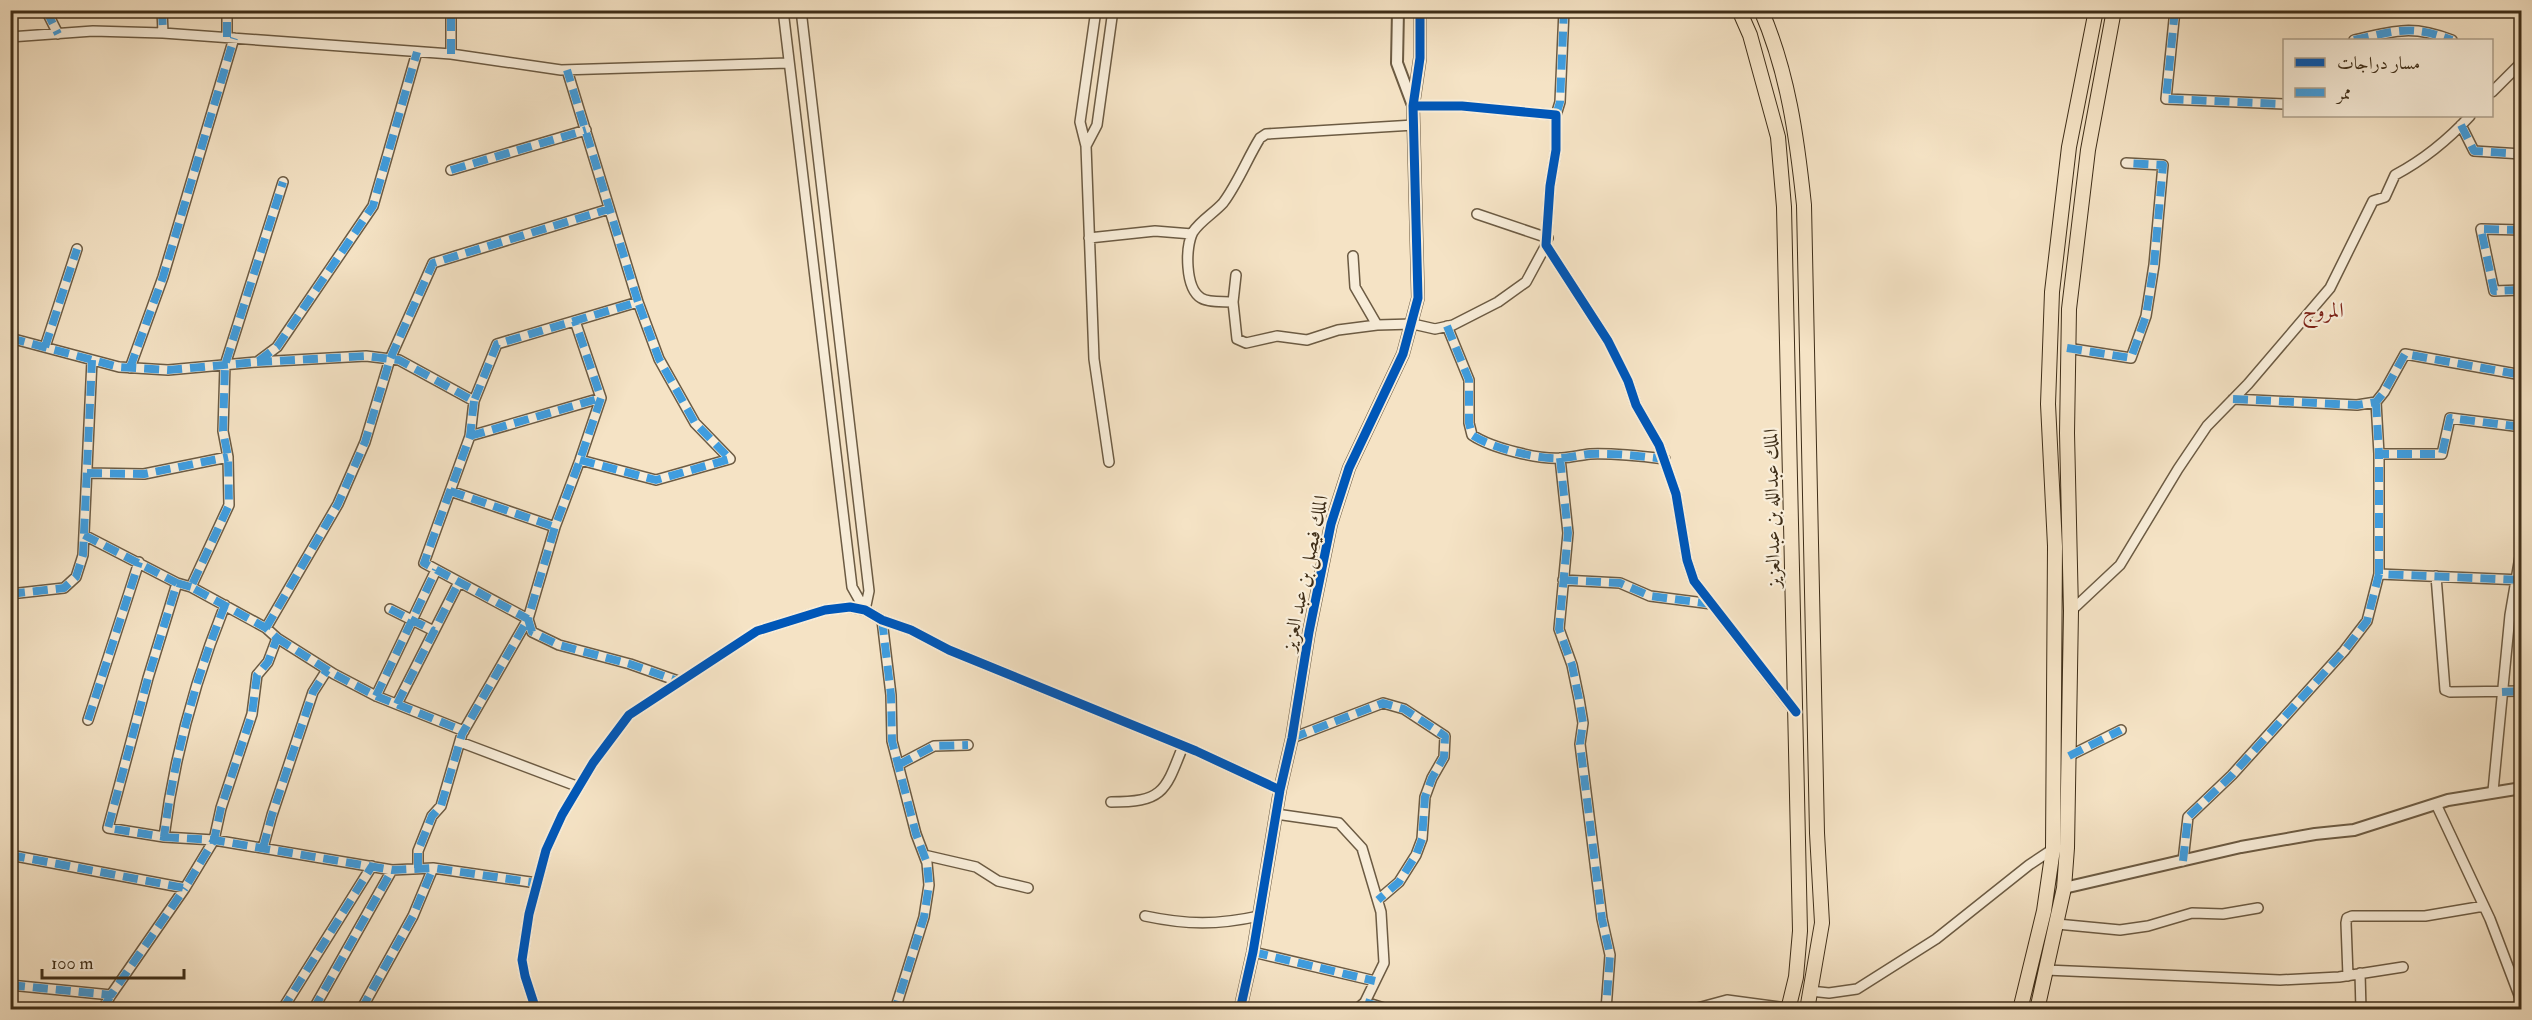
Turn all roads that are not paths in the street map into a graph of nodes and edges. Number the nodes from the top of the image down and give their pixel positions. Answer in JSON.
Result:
{"nodes":[{"id":1,"x":46,"y":10,"type":"edge"},
{"id":2,"x":162,"y":10,"type":"edge"},
{"id":3,"x":227,"y":10,"type":"edge"},
{"id":4,"x":451,"y":10,"type":"edge"},
{"id":5,"x":783,"y":10,"type":"edge"},
{"id":6,"x":801,"y":10,"type":"edge"},
{"id":7,"x":1096,"y":10,"type":"edge"},
{"id":8,"x":1113,"y":10,"type":"edge"},
{"id":9,"x":1398,"y":10,"type":"edge"},
{"id":10,"x":1420,"y":10,"type":"edge"},
{"id":11,"x":1564,"y":10,"type":"edge"},
{"id":12,"x":1739,"y":10,"type":"edge"},
{"id":13,"x":1761,"y":10,"type":"edge"},
{"id":14,"x":2096,"y":10,"type":"edge"},
{"id":15,"x":2114,"y":10,"type":"edge"},
{"id":16,"x":2175,"y":10,"type":"edge"},
{"id":17,"x":163,"y":33,"type":"junction"},
{"id":18,"x":58,"y":34,"type":"junction"},
{"id":19,"x":10,"y":37,"type":"edge"},
{"id":20,"x":231,"y":38,"type":"junction"},
{"id":21,"x":2359,"y":39,"type":"edge"},
{"id":22,"x":2449,"y":39,"type":"edge"},
{"id":23,"x":417,"y":52,"type":"junction"},
{"id":24,"x":451,"y":54,"type":"junction"},
{"id":25,"x":2522,"y":62,"type":"edge"},
{"id":26,"x":789,"y":63,"type":"junction"},
{"id":27,"x":567,"y":70,"type":"junction"},
{"id":28,"x":2493,"y":91,"type":"edge"},
{"id":29,"x":2283,"y":104,"type":"edge"},
{"id":30,"x":1413,"y":106,"type":"junction"},
{"id":31,"x":1556,"y":115,"type":"junction"},
{"id":32,"x":2469,"y":117,"type":"edge"},
{"id":33,"x":1414,"y":125,"type":"junction"},
{"id":34,"x":2461,"y":125,"type":"junction"},
{"id":35,"x":586,"y":130,"type":"junction"},
{"id":36,"x":1086,"y":146,"type":"junction"},
{"id":37,"x":2069,"y":147,"type":"junction"},
{"id":38,"x":2088,"y":150,"type":"junction"},
{"id":39,"x":2522,"y":154,"type":"edge"},
{"id":40,"x":2126,"y":163,"type":"dead end"},
{"id":41,"x":451,"y":170,"type":"dead end"},
{"id":42,"x":283,"y":182,"type":"dead end"},
{"id":43,"x":609,"y":209,"type":"junction"},
{"id":44,"x":1477,"y":214,"type":"dead end"},
{"id":45,"x":2522,"y":230,"type":"edge"},
{"id":46,"x":1192,"y":234,"type":"junction"},
{"id":47,"x":1089,"y":238,"type":"junction"},
{"id":48,"x":1547,"y":242,"type":"junction"},
{"id":49,"x":77,"y":249,"type":"dead end"},
{"id":50,"x":1353,"y":256,"type":"dead end"},
{"id":51,"x":1236,"y":275,"type":"dead end"},
{"id":52,"x":2522,"y":290,"type":"edge"},
{"id":53,"x":638,"y":302,"type":"junction"},
{"id":54,"x":1233,"y":302,"type":"junction"},
{"id":55,"x":575,"y":321,"type":"junction"},
{"id":56,"x":1413,"y":324,"type":"junction"},
{"id":57,"x":1377,"y":325,"type":"junction"},
{"id":58,"x":1447,"y":326,"type":"junction"},
{"id":59,"x":10,"y":338,"type":"edge"},
{"id":60,"x":45,"y":347,"type":"junction"},
{"id":61,"x":2067,"y":348,"type":"junction"},
{"id":62,"x":390,"y":359,"type":"junction"},
{"id":63,"x":92,"y":360,"type":"junction"},
{"id":64,"x":257,"y":362,"type":"junction"},
{"id":65,"x":225,"y":365,"type":"junction"},
{"id":66,"x":130,"y":368,"type":"junction"},
{"id":67,"x":2522,"y":375,"type":"edge"},
{"id":68,"x":601,"y":398,"type":"junction"},
{"id":69,"x":2233,"y":399,"type":"junction"},
{"id":70,"x":474,"y":401,"type":"junction"},
{"id":71,"x":2376,"y":402,"type":"junction"},
{"id":72,"x":2522,"y":427,"type":"edge"},
{"id":73,"x":470,"y":436,"type":"junction"},
{"id":74,"x":2379,"y":454,"type":"junction"},
{"id":75,"x":228,"y":457,"type":"junction"},
{"id":76,"x":1560,"y":458,"type":"junction"},
{"id":77,"x":1665,"y":459,"type":"junction"},
{"id":78,"x":580,"y":460,"type":"junction"},
{"id":79,"x":1109,"y":462,"type":"dead end"},
{"id":80,"x":87,"y":473,"type":"junction"},
{"id":81,"x":450,"y":491,"type":"junction"},
{"id":82,"x":555,"y":526,"type":"junction"},
{"id":83,"x":84,"y":535,"type":"junction"},
{"id":84,"x":2522,"y":545,"type":"edge"},
{"id":85,"x":139,"y":562,"type":"junction"},
{"id":86,"x":436,"y":570,"type":"junction"},
{"id":87,"x":2379,"y":574,"type":"junction"},
{"id":88,"x":2436,"y":576,"type":"junction"},
{"id":89,"x":1563,"y":580,"type":"junction"},
{"id":90,"x":2519,"y":580,"type":"edge"},
{"id":91,"x":459,"y":582,"type":"junction"},
{"id":92,"x":177,"y":583,"type":"junction"},
{"id":93,"x":191,"y":587,"type":"junction"},
{"id":94,"x":10,"y":594,"type":"edge"},
{"id":95,"x":1712,"y":604,"type":"junction"},
{"id":96,"x":225,"y":605,"type":"junction"},
{"id":97,"x":390,"y":609,"type":"dead end"},
{"id":98,"x":865,"y":610,"type":"junction"},
{"id":99,"x":2071,"y":611,"type":"junction"},
{"id":100,"x":528,"y":619,"type":"junction"},
{"id":101,"x":882,"y":620,"type":"junction"},
{"id":102,"x":412,"y":621,"type":"junction"},
{"id":103,"x":266,"y":628,"type":"junction"},
{"id":104,"x":434,"y":631,"type":"junction"},
{"id":105,"x":277,"y":638,"type":"junction"},
{"id":106,"x":327,"y":670,"type":"junction"},
{"id":107,"x":678,"y":681,"type":"junction"},
{"id":108,"x":2522,"y":691,"type":"edge"},
{"id":109,"x":2502,"y":692,"type":"junction"},
{"id":110,"x":376,"y":696,"type":"junction"},
{"id":111,"x":397,"y":704,"type":"junction"},
{"id":112,"x":1796,"y":712,"type":"junction"},
{"id":113,"x":88,"y":720,"type":"dead end"},
{"id":114,"x":2121,"y":730,"type":"dead end"},
{"id":115,"x":464,"y":731,"type":"junction"},
{"id":116,"x":1292,"y":738,"type":"junction"},
{"id":117,"x":460,"y":742,"type":"junction"},
{"id":118,"x":968,"y":745,"type":"dead end"},
{"id":119,"x":1184,"y":746,"type":"junction"},
{"id":120,"x":2069,"y":756,"type":"junction"},
{"id":121,"x":898,"y":765,"type":"junction"},
{"id":122,"x":579,"y":787,"type":"junction"},
{"id":123,"x":2522,"y":788,"type":"edge"},
{"id":124,"x":1280,"y":790,"type":"junction"},
{"id":125,"x":2493,"y":791,"type":"junction"},
{"id":126,"x":1111,"y":802,"type":"dead end"},
{"id":127,"x":2436,"y":804,"type":"junction"},
{"id":128,"x":1276,"y":813,"type":"junction"},
{"id":129,"x":164,"y":837,"type":"junction"},
{"id":130,"x":214,"y":840,"type":"junction"},
{"id":131,"x":263,"y":848,"type":"junction"},
{"id":132,"x":2060,"y":848,"type":"junction"},
{"id":133,"x":10,"y":855,"type":"edge"},
{"id":134,"x":924,"y":855,"type":"junction"},
{"id":135,"x":2183,"y":861,"type":"junction"},
{"id":136,"x":372,"y":866,"type":"junction"},
{"id":137,"x":418,"y":868,"type":"junction"},
{"id":138,"x":432,"y":868,"type":"junction"},
{"id":139,"x":392,"y":870,"type":"junction"},
{"id":140,"x":537,"y":883,"type":"junction"},
{"id":141,"x":185,"y":888,"type":"junction"},
{"id":142,"x":1028,"y":888,"type":"dead end"},
{"id":143,"x":2064,"y":888,"type":"junction"},
{"id":144,"x":1378,"y":900,"type":"junction"},
{"id":145,"x":2484,"y":906,"type":"junction"},
{"id":146,"x":2258,"y":908,"type":"dead end"},
{"id":147,"x":1145,"y":916,"type":"dead end"},
{"id":148,"x":1259,"y":916,"type":"junction"},
{"id":149,"x":2057,"y":924,"type":"junction"},
{"id":150,"x":1253,"y":952,"type":"junction"},
{"id":151,"x":2403,"y":968,"type":"dead end"},
{"id":152,"x":2046,"y":970,"type":"junction"},
{"id":153,"x":2360,"y":973,"type":"junction"},
{"id":154,"x":2348,"y":976,"type":"junction"},
{"id":155,"x":1375,"y":981,"type":"junction"},
{"id":156,"x":10,"y":985,"type":"edge"},
{"id":157,"x":1810,"y":991,"type":"junction"},
{"id":158,"x":111,"y":995,"type":"junction"},
{"id":159,"x":1365,"y":1002,"type":"junction"},
{"id":160,"x":2522,"y":1003,"type":"edge"},
{"id":161,"x":1788,"y":1009,"type":"edge"},
{"id":162,"x":102,"y":1010,"type":"edge"},
{"id":163,"x":282,"y":1010,"type":"edge"},
{"id":164,"x":313,"y":1010,"type":"edge"},
{"id":165,"x":361,"y":1010,"type":"edge"},
{"id":166,"x":536,"y":1010,"type":"edge"},
{"id":167,"x":895,"y":1010,"type":"edge"},
{"id":168,"x":1240,"y":1010,"type":"edge"},
{"id":169,"x":1356,"y":1010,"type":"edge"},
{"id":170,"x":1390,"y":1010,"type":"edge"},
{"id":171,"x":1606,"y":1010,"type":"edge"},
{"id":172,"x":1690,"y":1010,"type":"edge"},
{"id":173,"x":1807,"y":1010,"type":"edge"},
{"id":174,"x":2020,"y":1010,"type":"edge"},
{"id":175,"x":2037,"y":1010,"type":"edge"},
{"id":176,"x":2361,"y":1010,"type":"edge"}],
"edges":[{"from":1,"to":18,"type":"street"},
{"from":2,"to":17,"type":"street"},
{"from":3,"to":20,"type":"street"},
{"from":4,"to":24,"type":"street"},
{"from":5,"to":26,"type":"street"},
{"from":6,"to":98,"type":"street"},
{"from":7,"to":36,"type":"street"},
{"from":8,"to":36,"type":"street"},
{"from":9,"to":30,"type":"street","name":"الملك فيصل بن عبد العزيز"},
{"from":10,"to":30,"type":"street","name":"الملك فيصل بن عبد العزيز"},
{"from":11,"to":31,"type":"street"},
{"from":12,"to":112,"type":"main road","name":"الملك عبدالله بن عبدالعزيز"},
{"from":13,"to":157,"type":"main road","name":"الملك عبدالله بن عبدالعزيز"},
{"from":14,"to":37,"type":"main road"},
{"from":15,"to":38,"type":"main road"},
{"from":16,"to":29,"type":"street"},
{"from":17,"to":18,"type":"street"},
{"from":17,"to":20,"type":"street"},
{"from":18,"to":19,"type":"street"},
{"from":20,"to":23,"type":"street"},
{"from":20,"to":66,"type":"street"},
{"from":21,"to":22,"type":"street"},
{"from":23,"to":24,"type":"street"},
{"from":23,"to":64,"type":"street"},
{"from":24,"to":27,"type":"street"},
{"from":25,"to":28,"type":"street"},
{"from":26,"to":27,"type":"street"},
{"from":26,"to":98,"type":"street"},
{"from":27,"to":35,"type":"street"},
{"from":30,"to":31,"type":"street"},
{"from":30,"to":33,"type":"street","name":"الملك فيصل بن عبد العزيز"},
{"from":31,"to":48,"type":"street"},
{"from":32,"to":34,"type":"street"},
{"from":33,"to":46,"type":"street"},
{"from":33,"to":56,"type":"street","name":"الملك فيصل بن عبد العزيز"},
{"from":34,"to":39,"type":"street"},
{"from":34,"to":69,"type":"street"},
{"from":35,"to":41,"type":"street"},
{"from":35,"to":43,"type":"street"},
{"from":36,"to":47,"type":"street"},
{"from":37,"to":38,"type":"main road"},
{"from":37,"to":132,"type":"main road"},
{"from":38,"to":61,"type":"main road"},
{"from":40,"to":61,"type":"street"},
{"from":42,"to":65,"type":"street"},
{"from":43,"to":53,"type":"street"},
{"from":43,"to":62,"type":"street"},
{"from":44,"to":48,"type":"street"},
{"from":45,"to":52,"type":"street"},
{"from":46,"to":47,"type":"street"},
{"from":46,"to":54,"type":"street"},
{"from":47,"to":79,"type":"street"},
{"from":48,"to":58,"type":"street"},
{"from":48,"to":77,"type":"street"},
{"from":49,"to":60,"type":"street"},
{"from":50,"to":57,"type":"street"},
{"from":51,"to":54,"type":"street"},
{"from":53,"to":55,"type":"street"},
{"from":53,"to":78,"type":"street"},
{"from":54,"to":57,"type":"street"},
{"from":55,"to":68,"type":"street"},
{"from":55,"to":70,"type":"street"},
{"from":56,"to":57,"type":"street"},
{"from":56,"to":58,"type":"street"},
{"from":56,"to":116,"type":"street","name":"الملك فيصل بن عبد العزيز"},
{"from":58,"to":76,"type":"street"},
{"from":59,"to":60,"type":"street"},
{"from":60,"to":63,"type":"street"},
{"from":61,"to":99,"type":"main road"},
{"from":62,"to":64,"type":"street"},
{"from":62,"to":70,"type":"street"},
{"from":62,"to":103,"type":"street"},
{"from":63,"to":66,"type":"street"},
{"from":63,"to":80,"type":"street"},
{"from":64,"to":65,"type":"street"},
{"from":65,"to":66,"type":"street"},
{"from":65,"to":75,"type":"street"},
{"from":67,"to":71,"type":"street"},
{"from":68,"to":73,"type":"street"},
{"from":68,"to":78,"type":"street"},
{"from":69,"to":71,"type":"street"},
{"from":69,"to":99,"type":"street"},
{"from":70,"to":73,"type":"street"},
{"from":71,"to":74,"type":"street"},
{"from":72,"to":74,"type":"street"},
{"from":73,"to":81,"type":"street"},
{"from":74,"to":87,"type":"street"},
{"from":75,"to":80,"type":"street"},
{"from":75,"to":93,"type":"street"},
{"from":76,"to":77,"type":"street"},
{"from":76,"to":89,"type":"street"},
{"from":77,"to":95,"type":"street"},
{"from":78,"to":82,"type":"street"},
{"from":80,"to":83,"type":"street"},
{"from":81,"to":82,"type":"street"},
{"from":81,"to":86,"type":"street"},
{"from":82,"to":100,"type":"street"},
{"from":83,"to":85,"type":"street"},
{"from":83,"to":94,"type":"street"},
{"from":84,"to":90,"type":"street"},
{"from":85,"to":92,"type":"street"},
{"from":85,"to":113,"type":"street"},
{"from":86,"to":91,"type":"street"},
{"from":86,"to":102,"type":"street"},
{"from":87,"to":88,"type":"street"},
{"from":87,"to":135,"type":"street"},
{"from":88,"to":90,"type":"street"},
{"from":88,"to":109,"type":"street"},
{"from":89,"to":95,"type":"street"},
{"from":89,"to":171,"type":"street"},
{"from":90,"to":109,"type":"street"},
{"from":91,"to":100,"type":"street"},
{"from":91,"to":104,"type":"street"},
{"from":92,"to":93,"type":"street"},
{"from":92,"to":129,"type":"street"},
{"from":93,"to":96,"type":"street"},
{"from":95,"to":112,"type":"street"},
{"from":96,"to":103,"type":"street"},
{"from":96,"to":129,"type":"street"},
{"from":97,"to":102,"type":"street"},
{"from":98,"to":101,"type":"street"},
{"from":98,"to":107,"type":"street"},
{"from":99,"to":120,"type":"main road"},
{"from":100,"to":107,"type":"street"},
{"from":100,"to":115,"type":"street"},
{"from":101,"to":119,"type":"street"},
{"from":101,"to":121,"type":"street"},
{"from":102,"to":104,"type":"street"},
{"from":102,"to":110,"type":"street"},
{"from":103,"to":105,"type":"street"},
{"from":104,"to":111,"type":"street"},
{"from":105,"to":106,"type":"street"},
{"from":105,"to":130,"type":"street"},
{"from":106,"to":110,"type":"street"},
{"from":106,"to":131,"type":"street"},
{"from":107,"to":122,"type":"street"},
{"from":108,"to":109,"type":"street"},
{"from":109,"to":125,"type":"street"},
{"from":110,"to":111,"type":"street"},
{"from":111,"to":115,"type":"street"},
{"from":112,"to":161,"type":"main road","name":"الملك عبدالله بن عبدالعزيز"},
{"from":114,"to":120,"type":"street"},
{"from":115,"to":117,"type":"street"},
{"from":116,"to":124,"type":"street","name":"الملك فيصل بن عبد العزيز"},
{"from":116,"to":144,"type":"street"},
{"from":117,"to":122,"type":"street"},
{"from":117,"to":137,"type":"street"},
{"from":118,"to":121,"type":"street"},
{"from":119,"to":124,"type":"street"},
{"from":119,"to":126,"type":"street"},
{"from":120,"to":132,"type":"main road"},
{"from":121,"to":134,"type":"street"},
{"from":122,"to":140,"type":"street"},
{"from":123,"to":125,"type":"street"},
{"from":124,"to":128,"type":"street","name":"الملك فيصل بن عبد العزيز"},
{"from":125,"to":127,"type":"street"},
{"from":127,"to":135,"type":"street"},
{"from":127,"to":145,"type":"street"},
{"from":128,"to":144,"type":"street"},
{"from":128,"to":148,"type":"street","name":"الملك فيصل بن عبد العزيز"},
{"from":129,"to":130,"type":"street"},
{"from":130,"to":131,"type":"street"},
{"from":130,"to":141,"type":"street"},
{"from":131,"to":136,"type":"street"},
{"from":132,"to":143,"type":"main road"},
{"from":132,"to":157,"type":"street"},
{"from":132,"to":174,"type":"main road"},
{"from":133,"to":141,"type":"street"},
{"from":134,"to":142,"type":"street"},
{"from":134,"to":167,"type":"street"},
{"from":135,"to":143,"type":"street"},
{"from":136,"to":139,"type":"street"},
{"from":136,"to":163,"type":"street"},
{"from":137,"to":138,"type":"street"},
{"from":137,"to":139,"type":"street"},
{"from":138,"to":140,"type":"street"},
{"from":138,"to":165,"type":"street"},
{"from":139,"to":164,"type":"street"},
{"from":140,"to":166,"type":"street"},
{"from":141,"to":158,"type":"street"},
{"from":143,"to":149,"type":"main road"},
{"from":144,"to":155,"type":"street"},
{"from":145,"to":154,"type":"street"},
{"from":145,"to":160,"type":"street"},
{"from":146,"to":149,"type":"street"},
{"from":147,"to":148,"type":"street"},
{"from":148,"to":150,"type":"street","name":"الملك فيصل بن عبد العزيز"},
{"from":149,"to":152,"type":"main road"},
{"from":150,"to":155,"type":"street"},
{"from":150,"to":168,"type":"street","name":"الملك فيصل بن عبد العزيز"},
{"from":151,"to":153,"type":"street"},
{"from":152,"to":154,"type":"street"},
{"from":152,"to":175,"type":"main road"},
{"from":153,"to":154,"type":"street"},
{"from":153,"to":176,"type":"street"},
{"from":155,"to":159,"type":"street"},
{"from":156,"to":158,"type":"street"},
{"from":157,"to":173,"type":"main road","name":"الملك عبدالله بن عبدالعزيز"},
{"from":158,"to":162,"type":"street"},
{"from":159,"to":169,"type":"street"},
{"from":159,"to":170,"type":"street"},
{"from":161,"to":172,"type":"street"}]}
